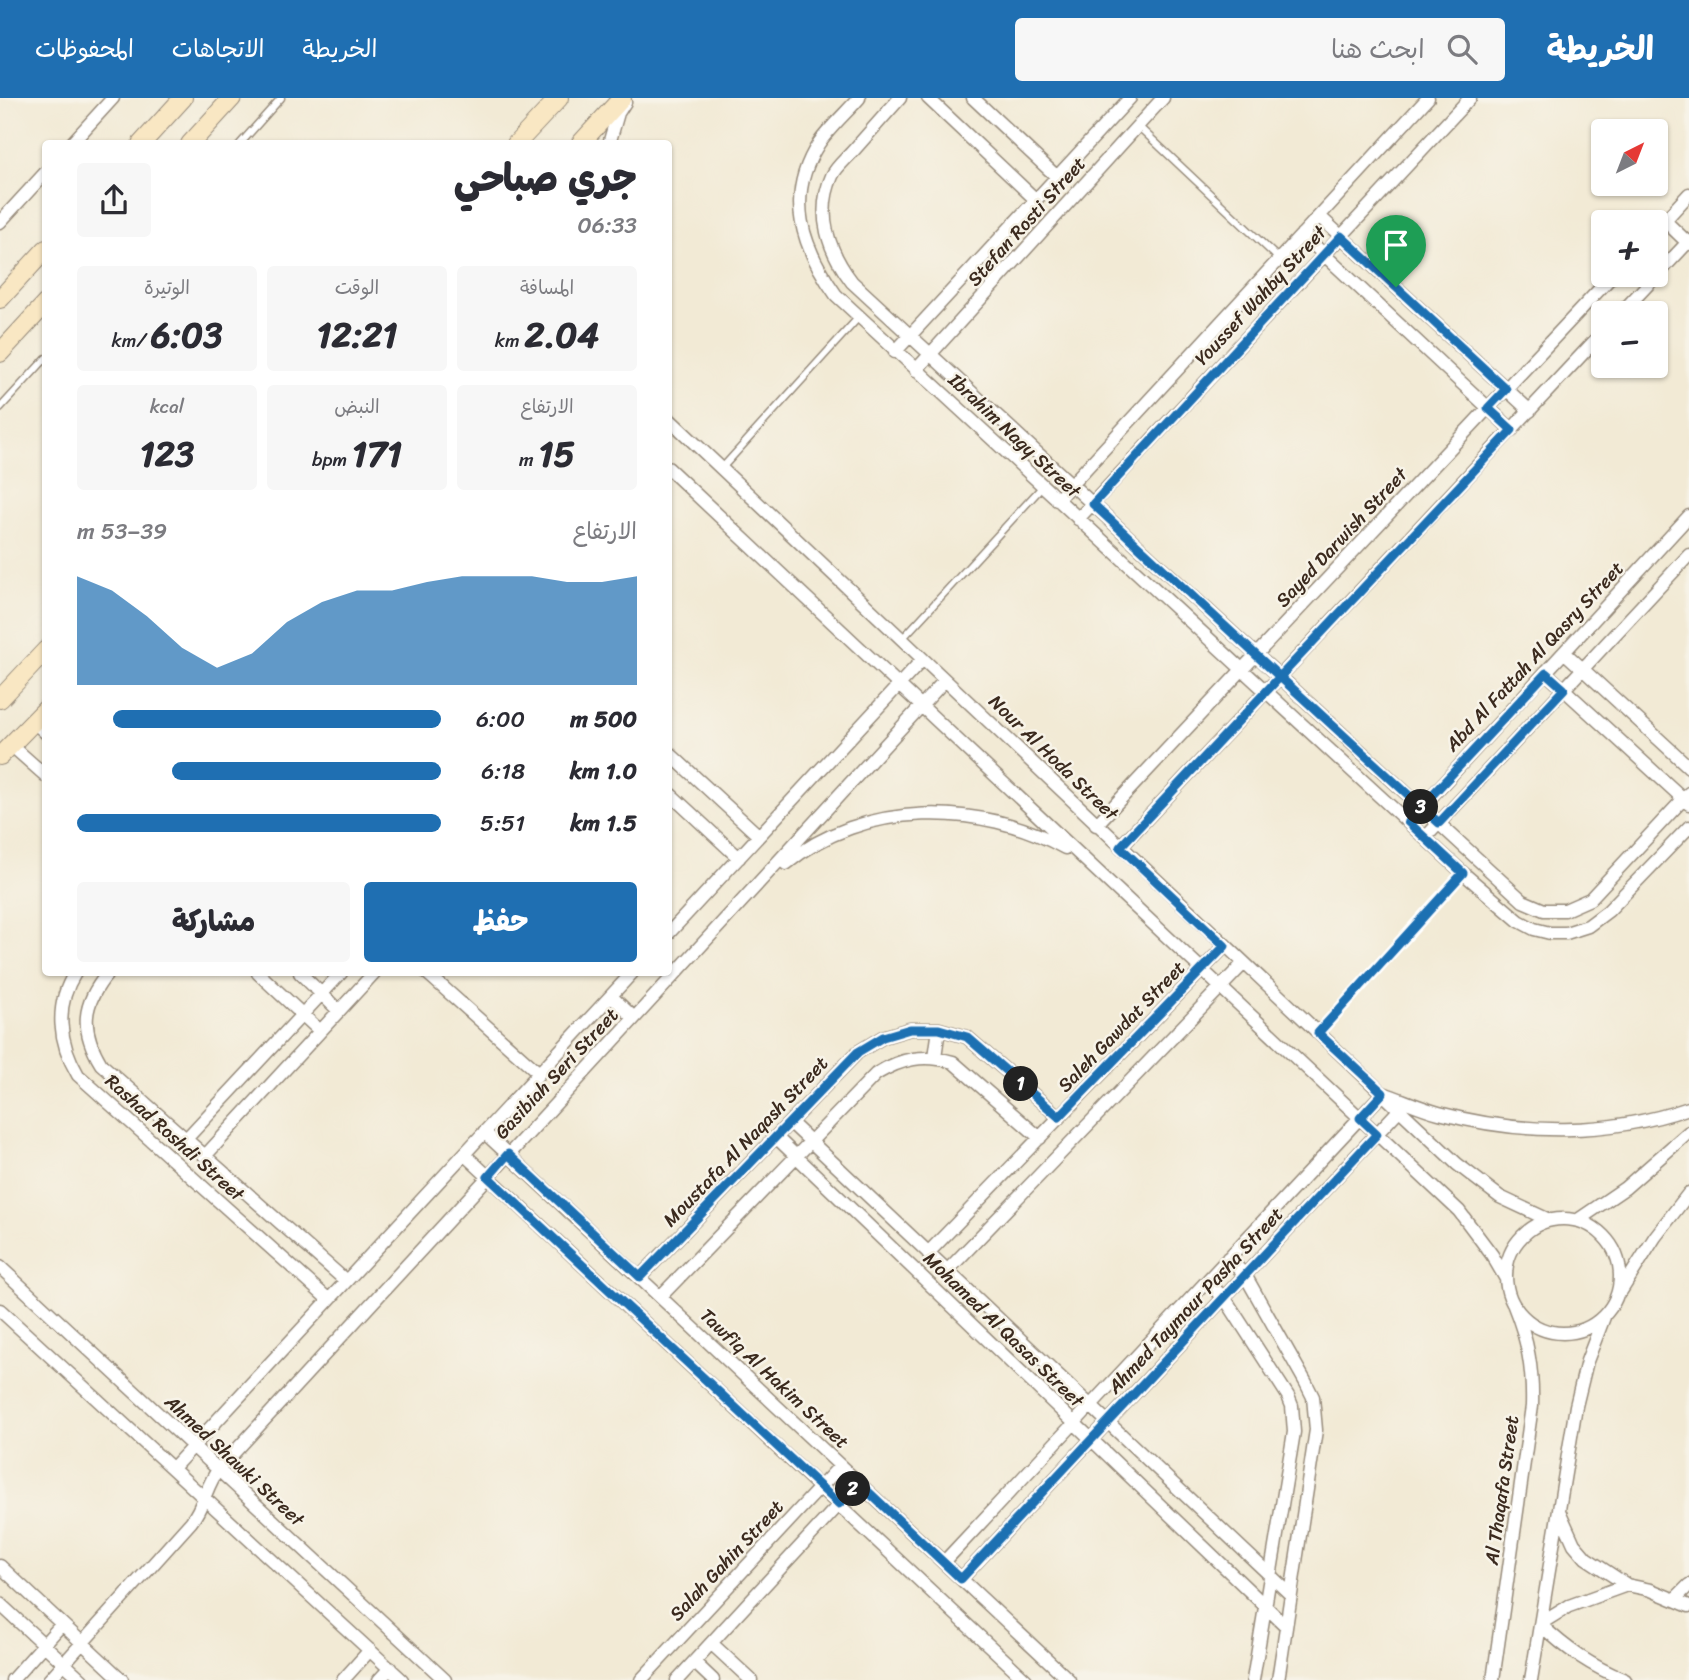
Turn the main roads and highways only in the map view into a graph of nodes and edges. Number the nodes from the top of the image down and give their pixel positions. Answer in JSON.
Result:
{"nodes":[{"id":1,"x":183,"y":98,"type":"edge"},
{"id":2,"x":232,"y":98,"type":"edge"},
{"id":3,"x":559,"y":98,"type":"edge"},
{"id":4,"x":625,"y":98,"type":"edge"},
{"id":5,"x":145,"y":140,"type":"edge"},
{"id":6,"x":194,"y":140,"type":"edge"},
{"id":7,"x":520,"y":140,"type":"edge"},
{"id":8,"x":584,"y":140,"type":"edge"},
{"id":9,"x":42,"y":253,"type":"edge"},
{"id":10,"x":0,"y":299,"type":"edge"},
{"id":11,"x":42,"y":307,"type":"edge"},
{"id":12,"x":0,"y":353,"type":"edge"},
{"id":13,"x":42,"y":654,"type":"edge"},
{"id":14,"x":0,"y":699,"type":"edge"},
{"id":15,"x":41,"y":721,"type":"edge"},
{"id":16,"x":5,"y":750,"type":"edge"}],
"edges":[{"from":1,"to":5,"type":"main road"},
{"from":2,"to":6,"type":"main road"},
{"from":3,"to":7,"type":"main road"},
{"from":4,"to":8,"type":"main road"},
{"from":9,"to":10,"type":"main road"},
{"from":11,"to":12,"type":"main road"},
{"from":13,"to":14,"type":"main road"},
{"from":15,"to":16,"type":"main road"}]}
